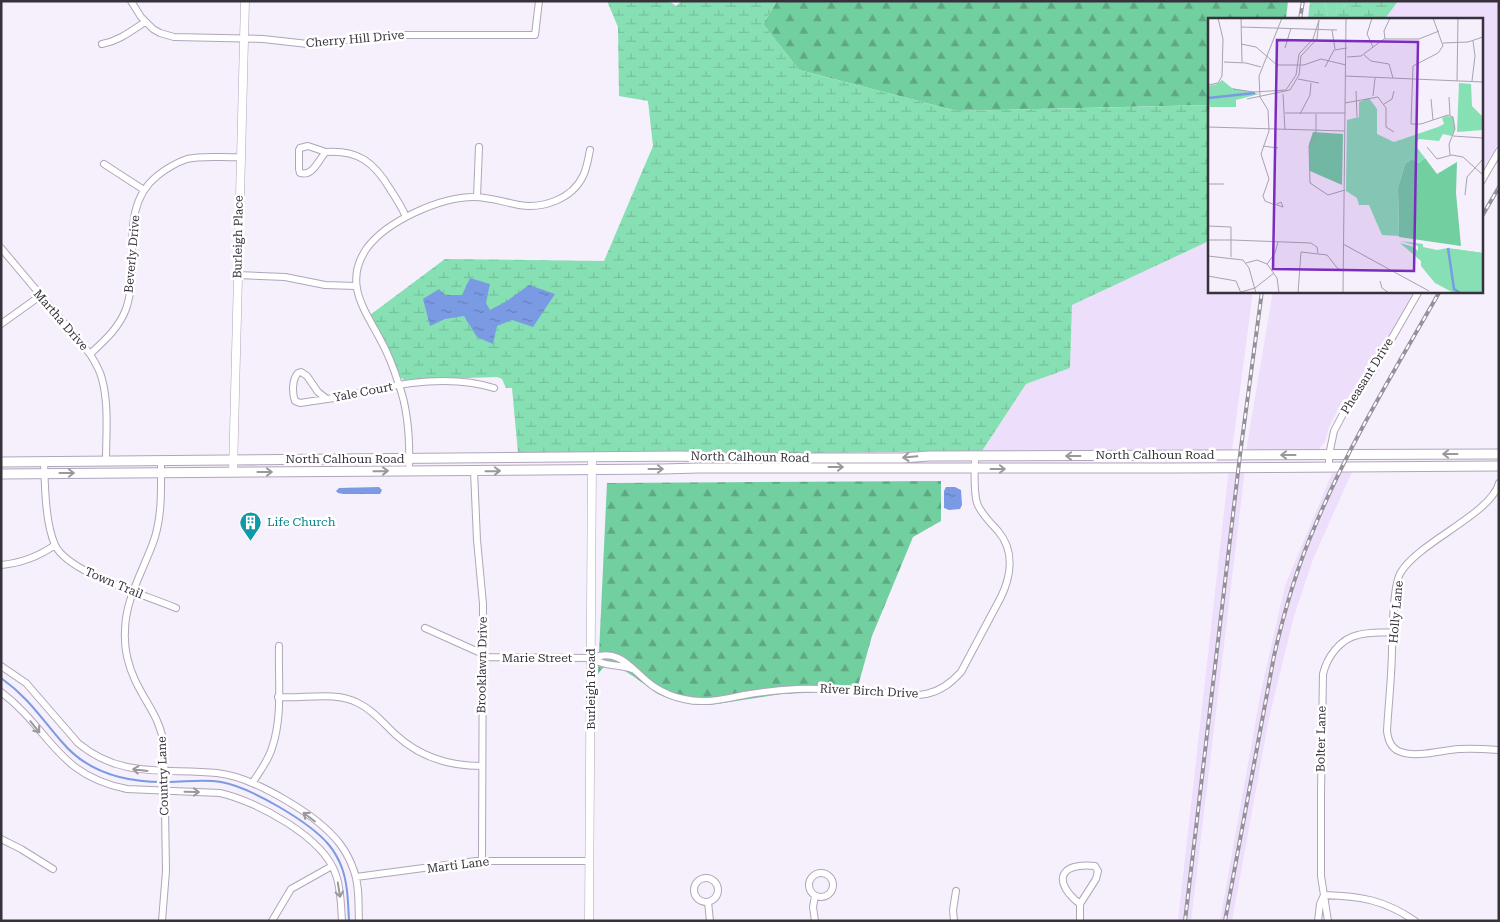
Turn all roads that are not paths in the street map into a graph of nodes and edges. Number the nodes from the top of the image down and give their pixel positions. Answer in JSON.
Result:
{"nodes":[{"id":1,"x":131,"y":1,"type":"edge"},
{"id":2,"x":244,"y":1,"type":"edge"},
{"id":3,"x":539,"y":1,"type":"edge"},
{"id":4,"x":145,"y":22,"type":"junction"},
{"id":5,"x":244,"y":38,"type":"junction"},
{"id":6,"x":102,"y":44,"type":"dead end"},
{"id":7,"x":479,"y":147,"type":"dead end"},
{"id":8,"x":590,"y":150,"type":"dead end"},
{"id":9,"x":1499,"y":151,"type":"edge"},
{"id":10,"x":326,"y":152,"type":"junction"},
{"id":11,"x":240,"y":157,"type":"junction"},
{"id":12,"x":104,"y":164,"type":"dead end"},
{"id":13,"x":1482,"y":180,"type":"edge"},
{"id":14,"x":144,"y":190,"type":"junction"},
{"id":15,"x":477,"y":197,"type":"junction"},
{"id":16,"x":406,"y":217,"type":"junction"},
{"id":17,"x":1,"y":248,"type":"edge"},
{"id":18,"x":237,"y":275,"type":"junction"},
{"id":19,"x":356,"y":286,"type":"junction"},
{"id":20,"x":1418,"y":292,"type":"edge"},
{"id":21,"x":40,"y":296,"type":"junction"},
{"id":22,"x":1,"y":324,"type":"edge"},
{"id":23,"x":90,"y":354,"type":"junction"},
{"id":24,"x":400,"y":385,"type":"junction"},
{"id":25,"x":494,"y":388,"type":"dead end"},
{"id":26,"x":327,"y":399,"type":"junction"},
{"id":27,"x":1499,"y":454,"type":"edge"},
{"id":28,"x":1329,"y":455,"type":"junction"},
{"id":29,"x":976,"y":456,"type":"junction"},
{"id":30,"x":592,"y":457,"type":"junction"},
{"id":31,"x":410,"y":458,"type":"junction"},
{"id":32,"x":232,"y":460,"type":"junction"},
{"id":33,"x":44,"y":461,"type":"junction"},
{"id":34,"x":106,"y":461,"type":"junction"},
{"id":35,"x":1,"y":462,"type":"edge"},
{"id":36,"x":1499,"y":466,"type":"edge"},
{"id":37,"x":1329,"y":467,"type":"junction"},
{"id":38,"x":161,"y":469,"type":"junction"},
{"id":39,"x":975,"y":469,"type":"junction"},
{"id":40,"x":592,"y":470,"type":"junction"},
{"id":41,"x":410,"y":471,"type":"junction"},
{"id":42,"x":474,"y":471,"type":"junction"},
{"id":43,"x":232,"y":472,"type":"junction"},
{"id":44,"x":44,"y":473,"type":"junction"},
{"id":45,"x":1,"y":474,"type":"edge"},
{"id":46,"x":1499,"y":483,"type":"edge"},
{"id":47,"x":55,"y":545,"type":"junction"},
{"id":48,"x":1,"y":565,"type":"edge"},
{"id":49,"x":133,"y":591,"type":"junction"},
{"id":50,"x":176,"y":608,"type":"dead end"},
{"id":51,"x":425,"y":628,"type":"dead end"},
{"id":52,"x":1393,"y":632,"type":"junction"},
{"id":53,"x":279,"y":646,"type":"dead end"},
{"id":54,"x":483,"y":656,"type":"junction"},
{"id":55,"x":592,"y":658,"type":"junction"},
{"id":56,"x":1,"y":666,"type":"edge"},
{"id":57,"x":1,"y":692,"type":"edge"},
{"id":58,"x":278,"y":697,"type":"junction"},
{"id":59,"x":1499,"y":750,"type":"edge"},
{"id":60,"x":481,"y":766,"type":"junction"},
{"id":61,"x":165,"y":775,"type":"junction"},
{"id":62,"x":252,"y":782,"type":"junction"},
{"id":63,"x":165,"y":788,"type":"junction"},
{"id":64,"x":1,"y":839,"type":"edge"},
{"id":65,"x":482,"y":860,"type":"junction"},
{"id":66,"x":590,"y":861,"type":"junction"},
{"id":67,"x":332,"y":866,"type":"junction"},
{"id":68,"x":53,"y":870,"type":"dead end"},
{"id":69,"x":356,"y":877,"type":"junction"},
{"id":70,"x":956,"y":891,"type":"dead end"},
{"id":71,"x":1324,"y":894,"type":"junction"},
{"id":72,"x":815,"y":896,"type":"dead end"},
{"id":73,"x":708,"y":902,"type":"dead end"},
{"id":74,"x":1080,"y":904,"type":"junction"},
{"id":75,"x":954,"y":920,"type":"edge"},
{"id":76,"x":162,"y":921,"type":"edge"},
{"id":77,"x":272,"y":921,"type":"edge"},
{"id":78,"x":342,"y":921,"type":"edge"},
{"id":79,"x":359,"y":921,"type":"edge"},
{"id":80,"x":589,"y":921,"type":"edge"},
{"id":81,"x":710,"y":921,"type":"edge"},
{"id":82,"x":815,"y":921,"type":"edge"},
{"id":83,"x":1080,"y":921,"type":"edge"},
{"id":84,"x":1318,"y":921,"type":"edge"},
{"id":85,"x":1328,"y":921,"type":"edge"},
{"id":86,"x":1415,"y":921,"type":"edge"}],
"edges":[{"from":1,"to":4,"type":"street","name":"Cherry Hill Drive"},
{"from":2,"to":5,"type":"street","name":"Burleigh Place"},
{"from":3,"to":5,"type":"street","name":"Cherry Hill Drive"},
{"from":4,"to":5,"type":"street","name":"Cherry Hill Drive"},
{"from":4,"to":6,"type":"street"},
{"from":5,"to":11,"type":"street","name":"Burleigh Place"},
{"from":7,"to":15,"type":"street"},
{"from":8,"to":15,"type":"street"},
{"from":9,"to":13,"type":"street"},
{"from":10,"to":10,"type":"street"},
{"from":10,"to":16,"type":"street"},
{"from":11,"to":14,"type":"street","name":"Beverly Drive"},
{"from":11,"to":18,"type":"street","name":"Burleigh Place"},
{"from":12,"to":14,"type":"street"},
{"from":14,"to":23,"type":"street","name":"Beverly Drive"},
{"from":15,"to":16,"type":"street"},
{"from":16,"to":19,"type":"street"},
{"from":17,"to":21,"type":"street","name":"Martha Drive"},
{"from":18,"to":19,"type":"street"},
{"from":18,"to":32,"type":"street","name":"Burleigh Place"},
{"from":19,"to":24,"type":"street"},
{"from":20,"to":28,"type":"street","name":"Pheasant Drive"},
{"from":21,"to":22,"type":"street"},
{"from":21,"to":23,"type":"street","name":"Martha Drive"},
{"from":23,"to":34,"type":"street","name":"Martha Drive"},
{"from":24,"to":25,"type":"street","name":"Yale Court"},
{"from":24,"to":26,"type":"street","name":"Yale Court"},
{"from":24,"to":31,"type":"street"},
{"from":26,"to":26,"type":"street","name":"Yale Court"},
{"from":27,"to":28,"type":"main road","name":"North Calhoun Road","one_way":true},
{"from":28,"to":29,"type":"main road","name":"North Calhoun Road","one_way":true},
{"from":28,"to":37,"type":"street","name":"Pheasant Drive"},
{"from":29,"to":30,"type":"main road","name":"North Calhoun Road","one_way":true},
{"from":29,"to":39,"type":"street","name":"River Birch Drive"},
{"from":30,"to":31,"type":"main road","name":"North Calhoun Road"},
{"from":30,"to":40,"type":"street","name":"Burleigh Road"},
{"from":31,"to":32,"type":"main road","name":"North Calhoun Road"},
{"from":31,"to":41,"type":"street"},
{"from":32,"to":34,"type":"main road","name":"North Calhoun Road"},
{"from":32,"to":43,"type":"street","name":"Burleigh Place"},
{"from":33,"to":34,"type":"main road","name":"North Calhoun Road"},
{"from":33,"to":35,"type":"main road","name":"North Calhoun Road"},
{"from":33,"to":44,"type":"street"},
{"from":36,"to":37,"type":"main road","name":"North Calhoun Road"},
{"from":39,"to":37,"type":"main road","name":"North Calhoun Road","one_way":true},
{"from":38,"to":43,"type":"main road","name":"North Calhoun Road"},
{"from":44,"to":38,"type":"main road","name":"North Calhoun Road","one_way":true},
{"from":38,"to":49,"type":"street","name":"Country Lane"},
{"from":40,"to":39,"type":"main road","name":"North Calhoun Road","one_way":true},
{"from":39,"to":55,"type":"street","name":"River Birch Drive"},
{"from":42,"to":40,"type":"main road","name":"North Calhoun Road","one_way":true},
{"from":40,"to":55,"type":"street","name":"Burleigh Road"},
{"from":41,"to":42,"type":"main road","name":"North Calhoun Road"},
{"from":43,"to":41,"type":"main road","name":"North Calhoun Road","one_way":true},
{"from":42,"to":54,"type":"street","name":"Brooklawn Drive"},
{"from":44,"to":45,"type":"main road","name":"North Calhoun Road"},
{"from":44,"to":47,"type":"street"},
{"from":46,"to":52,"type":"street","name":"Holly Lane"},
{"from":47,"to":48,"type":"street"},
{"from":47,"to":49,"type":"street","name":"Town Trail"},
{"from":49,"to":50,"type":"street","name":"Town Trail"},
{"from":49,"to":61,"type":"street","name":"Country Lane"},
{"from":51,"to":54,"type":"street","name":"Marie Street"},
{"from":52,"to":59,"type":"street","name":"Holly Lane"},
{"from":52,"to":71,"type":"street","name":"Bolter Lane"},
{"from":53,"to":58,"type":"street"},
{"from":54,"to":55,"type":"street","name":"Marie Street"},
{"from":54,"to":60,"type":"street","name":"Brooklawn Drive"},
{"from":55,"to":66,"type":"street","name":"Burleigh Road"},
{"from":61,"to":56,"type":"street","one_way":true},
{"from":57,"to":63,"type":"street","one_way":true},
{"from":58,"to":60,"type":"street"},
{"from":58,"to":62,"type":"street"},
{"from":60,"to":65,"type":"street","name":"Brooklawn Drive"},
{"from":61,"to":62,"type":"street"},
{"from":61,"to":63,"type":"street","name":"Country Lane"},
{"from":69,"to":62,"type":"street","one_way":true},
{"from":63,"to":67,"type":"street","one_way":true},
{"from":63,"to":76,"type":"street","name":"Country Lane"},
{"from":64,"to":68,"type":"street"},
{"from":65,"to":66,"type":"street","name":"Marti Lane"},
{"from":65,"to":69,"type":"street","name":"Marti Lane"},
{"from":66,"to":80,"type":"street","name":"Burleigh Road"},
{"from":67,"to":77,"type":"street"},
{"from":67,"to":78,"type":"street","one_way":true},
{"from":69,"to":79,"type":"street"},
{"from":70,"to":75,"type":"street"},
{"from":71,"to":84,"type":"street","name":"Bolter Lane"},
{"from":71,"to":85,"type":"street","name":"Bolter Lane"},
{"from":71,"to":86,"type":"street"},
{"from":72,"to":82,"type":"street"},
{"from":73,"to":81,"type":"street"},
{"from":74,"to":74,"type":"street"},
{"from":74,"to":83,"type":"street"}]}
